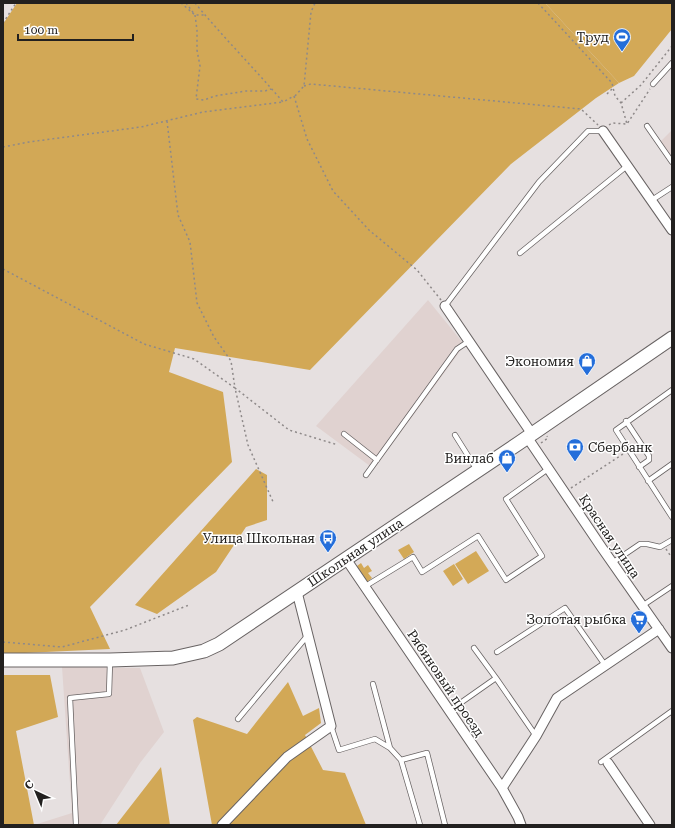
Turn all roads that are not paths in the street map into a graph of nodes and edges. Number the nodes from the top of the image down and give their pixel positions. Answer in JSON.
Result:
{"nodes":[{"id":1,"x":672,"y":63,"type":"edge"},
{"id":2,"x":653,"y":84,"type":"road end"},
{"id":3,"x":647,"y":126,"type":"dead end"},
{"id":4,"x":603,"y":131,"type":"joint"},
{"id":5,"x":672,"y":162,"type":"edge"},
{"id":6,"x":627,"y":166,"type":"junction"},
{"id":7,"x":672,"y":186,"type":"edge"},
{"id":8,"x":652,"y":200,"type":"junction"},
{"id":9,"x":672,"y":230,"type":"edge"},
{"id":10,"x":520,"y":253,"type":"dead end"},
{"id":11,"x":446,"y":306,"type":"joint"},
{"id":12,"x":672,"y":338,"type":"edge"},
{"id":13,"x":469,"y":341,"type":"junction"},
{"id":14,"x":672,"y":390,"type":"edge"},
{"id":15,"x":626,"y":422,"type":"junction"},
{"id":16,"x":344,"y":434,"type":"dead end"},
{"id":17,"x":455,"y":435,"type":"dead end"},
{"id":18,"x":530,"y":435,"type":"junction"},
{"id":19,"x":377,"y":460,"type":"junction"},
{"id":20,"x":672,"y":464,"type":"edge"},
{"id":21,"x":639,"y":467,"type":"junction"},
{"id":22,"x":548,"y":469,"type":"junction"},
{"id":23,"x":476,"y":470,"type":"junction"},
{"id":24,"x":366,"y":475,"type":"dead end"},
{"id":25,"x":648,"y":481,"type":"junction"},
{"id":26,"x":672,"y":517,"type":"edge"},
{"id":27,"x":672,"y":540,"type":"edge"},
{"id":28,"x":346,"y":558,"type":"junction"},
{"id":29,"x":612,"y":563,"type":"junction"},
{"id":30,"x":672,"y":586,"type":"edge"},
{"id":31,"x":364,"y":587,"type":"junction"},
{"id":32,"x":296,"y":592,"type":"junction"},
{"id":33,"x":642,"y":606,"type":"junction"},
{"id":34,"x":659,"y":629,"type":"junction"},
{"id":35,"x":672,"y":632,"type":"edge"},
{"id":36,"x":308,"y":635,"type":"junction"},
{"id":37,"x":664,"y":638,"type":"junction"},
{"id":38,"x":474,"y":648,"type":"dead end"},
{"id":39,"x":672,"y":648,"type":"edge"},
{"id":40,"x":497,"y":652,"type":"dead end"},
{"id":41,"x":3,"y":660,"type":"edge"},
{"id":42,"x":110,"y":660,"type":"junction"},
{"id":43,"x":605,"y":665,"type":"junction"},
{"id":44,"x":496,"y":678,"type":"junction"},
{"id":45,"x":373,"y":684,"type":"dead end"},
{"id":46,"x":449,"y":711,"type":"junction"},
{"id":47,"x":672,"y":711,"type":"edge"},
{"id":48,"x":238,"y":719,"type":"dead end"},
{"id":49,"x":331,"y":726,"type":"junction"},
{"id":50,"x":536,"y":736,"type":"junction"},
{"id":51,"x":390,"y":748,"type":"junction"},
{"id":52,"x":401,"y":760,"type":"junction"},
{"id":53,"x":604,"y":762,"type":"joint"},
{"id":54,"x":502,"y":788,"type":"junction"},
{"id":55,"x":76,"y":825,"type":"edge"},
{"id":56,"x":222,"y":825,"type":"edge"},
{"id":57,"x":420,"y":825,"type":"edge"},
{"id":58,"x":445,"y":825,"type":"edge"},
{"id":59,"x":521,"y":825,"type":"edge"},
{"id":60,"x":650,"y":825,"type":"edge"}],
"edges":[{"from":1,"to":2,"type":"lane"},
{"from":3,"to":5,"type":"lane"},
{"from":4,"to":6,"type":"street"},
{"from":4,"to":11,"type":"lane"},
{"from":6,"to":8,"type":"street"},
{"from":6,"to":10,"type":"lane"},
{"from":7,"to":8,"type":"lane"},
{"from":8,"to":9,"type":"street"},
{"from":11,"to":13,"type":"street","name":"Красная улица"},
{"from":12,"to":18,"type":"street","name":"Школьная улица"},
{"from":13,"to":18,"type":"street","name":"Красная улица"},
{"from":13,"to":19,"type":"lane"},
{"from":14,"to":15,"type":"lane"},
{"from":15,"to":21,"type":"lane"},
{"from":15,"to":21,"type":"lane"},
{"from":16,"to":19,"type":"lane"},
{"from":17,"to":23,"type":"lane"},
{"from":18,"to":22,"type":"street","name":"Красная улица"},
{"from":18,"to":23,"type":"street","name":"Школьная улица"},
{"from":19,"to":24,"type":"lane"},
{"from":20,"to":25,"type":"lane"},
{"from":21,"to":25,"type":"lane"},
{"from":22,"to":29,"type":"street","name":"Красная улица"},
{"from":22,"to":31,"type":"lane"},
{"from":23,"to":28,"type":"street","name":"Школьная улица"},
{"from":25,"to":26,"type":"lane"},
{"from":27,"to":29,"type":"lane"},
{"from":28,"to":31,"type":"street","name":"Рябиновый проезд"},
{"from":28,"to":32,"type":"street","name":"Школьная улица"},
{"from":29,"to":33,"type":"street","name":"Красная улица"},
{"from":30,"to":33,"type":"lane"},
{"from":31,"to":46,"type":"street","name":"Рябиновый проезд"},
{"from":32,"to":36,"type":"street"},
{"from":32,"to":42,"type":"street","name":"Школьная улица"},
{"from":33,"to":34,"type":"street","name":"Красная улица"},
{"from":34,"to":37,"type":"street","name":"Красная улица"},
{"from":34,"to":43,"type":"street"},
{"from":35,"to":37,"type":"street"},
{"from":36,"to":48,"type":"lane"},
{"from":36,"to":49,"type":"street"},
{"from":37,"to":39,"type":"street","name":"Красная улица"},
{"from":38,"to":44,"type":"lane"},
{"from":40,"to":43,"type":"lane"},
{"from":41,"to":42,"type":"street","name":"Школьная улица"},
{"from":42,"to":55,"type":"lane"},
{"from":43,"to":50,"type":"street"},
{"from":44,"to":46,"type":"lane"},
{"from":44,"to":50,"type":"lane"},
{"from":45,"to":51,"type":"lane"},
{"from":46,"to":54,"type":"street","name":"Рябиновый проезд"},
{"from":47,"to":53,"type":"lane"},
{"from":49,"to":51,"type":"lane"},
{"from":49,"to":56,"type":"street"},
{"from":50,"to":54,"type":"street"},
{"from":51,"to":52,"type":"lane"},
{"from":52,"to":57,"type":"lane"},
{"from":52,"to":58,"type":"lane"},
{"from":53,"to":60,"type":"street"},
{"from":54,"to":59,"type":"street","name":"Рябиновый проезд"}]}
